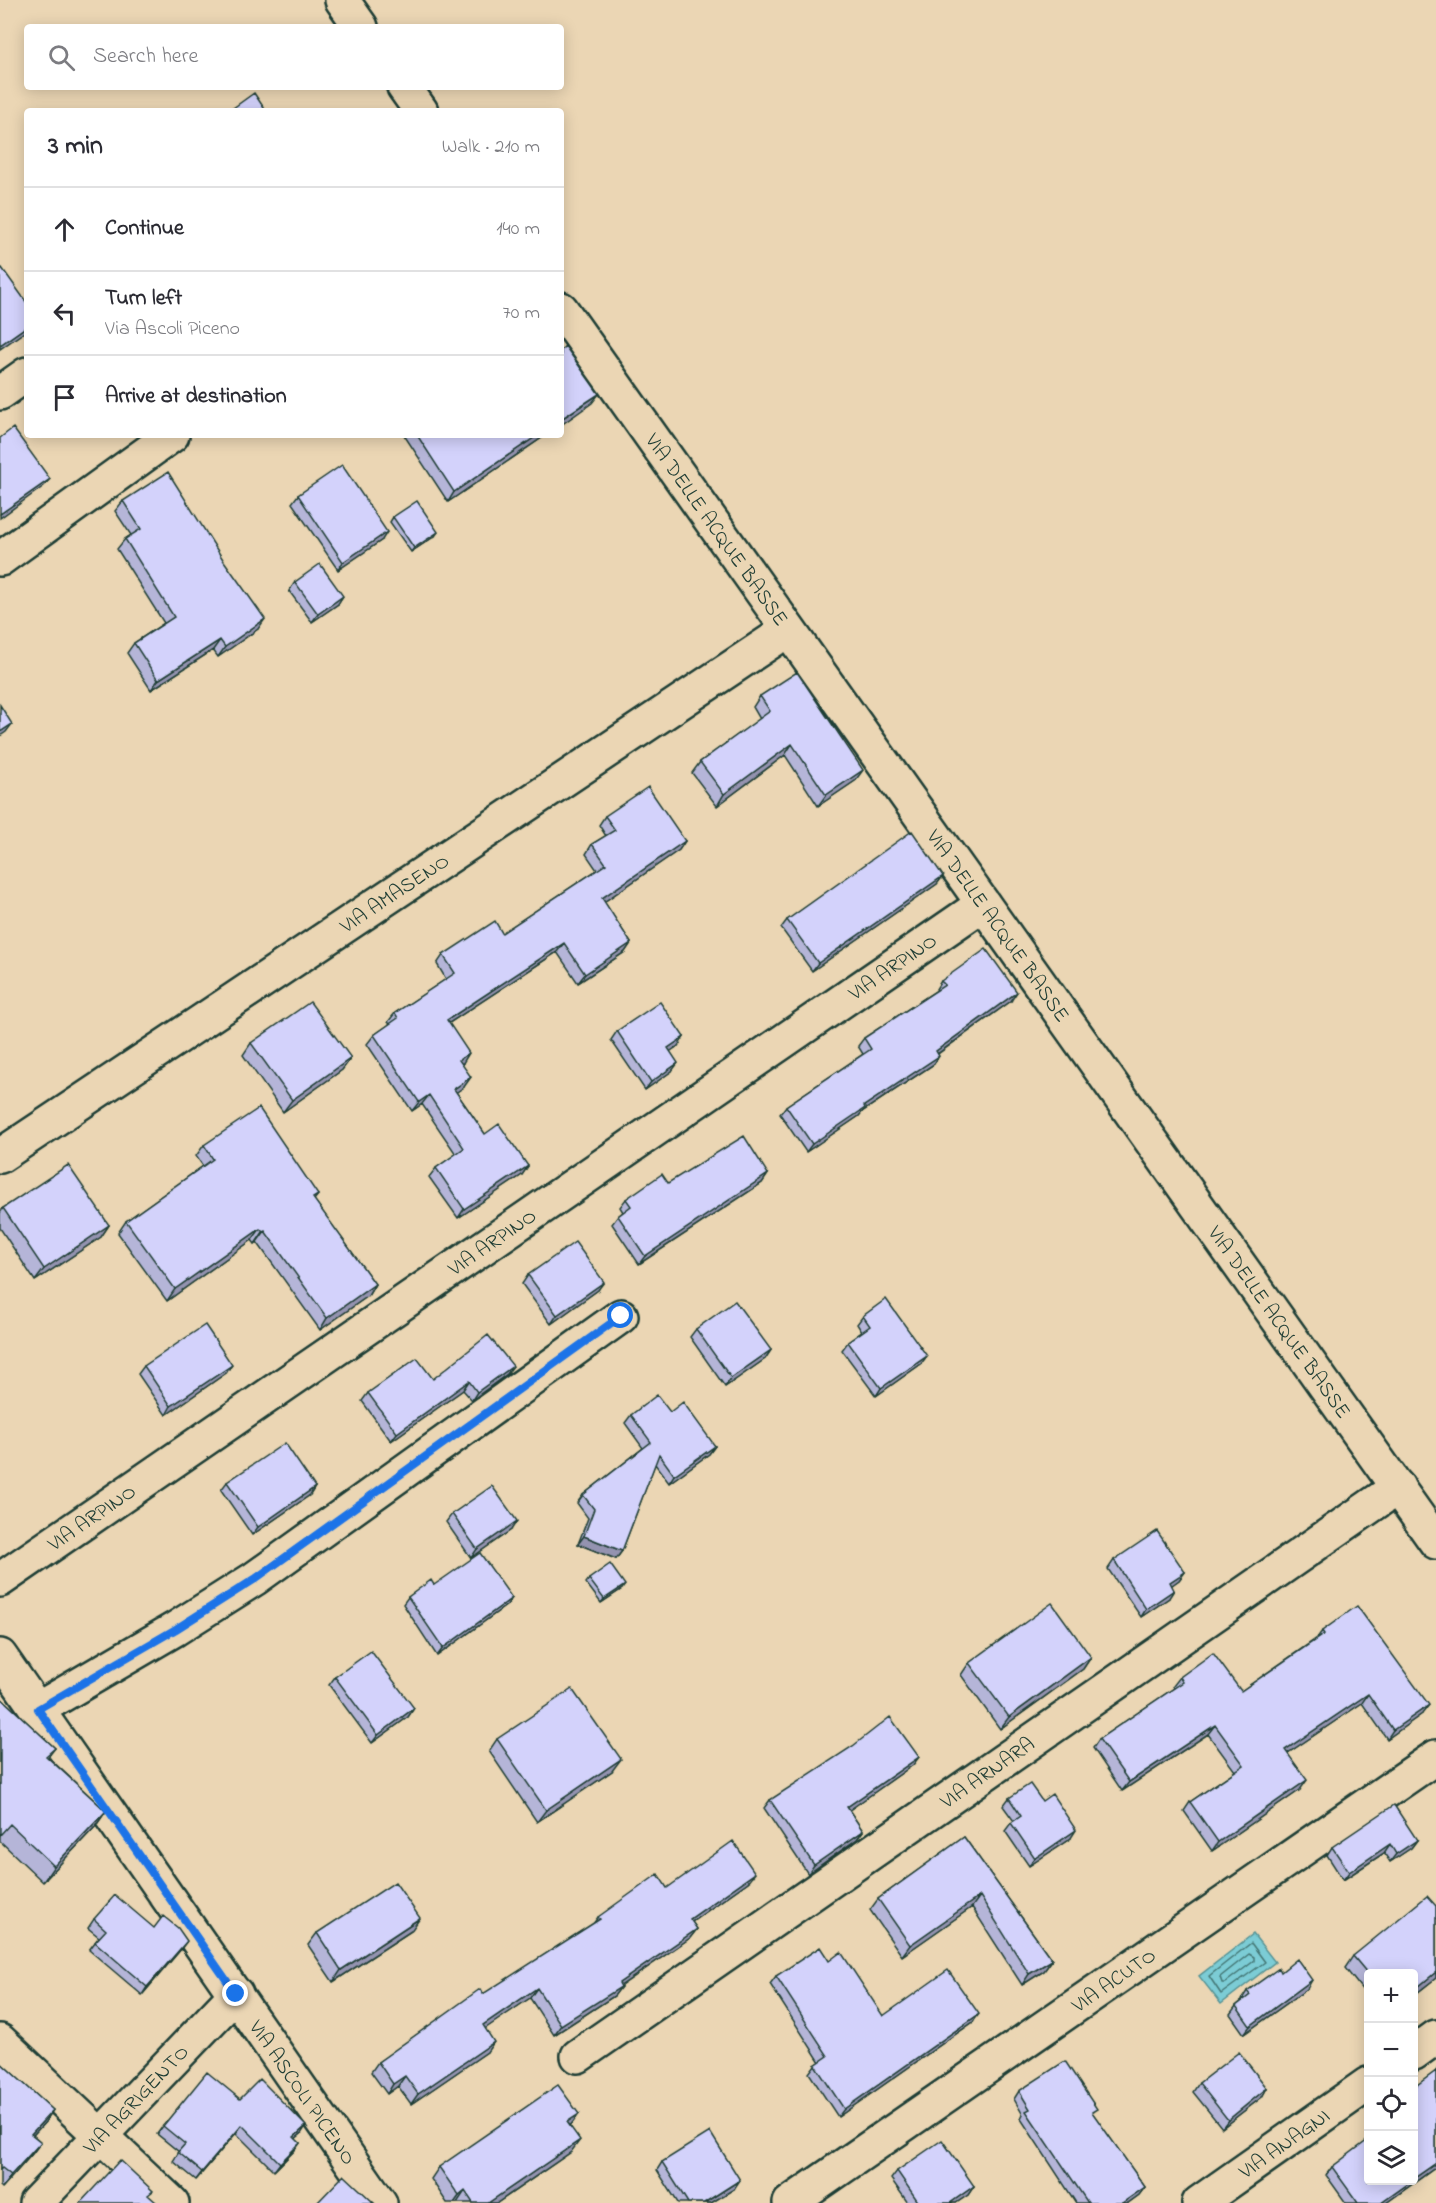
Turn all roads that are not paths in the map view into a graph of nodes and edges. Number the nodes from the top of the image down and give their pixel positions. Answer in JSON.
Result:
{"nodes":[{"id":1,"x":342,"y":0,"type":"edge"},
{"id":2,"x":359,"y":24,"type":"edge"},
{"id":3,"x":564,"y":313,"type":"edge"},
{"id":4,"x":24,"y":376,"type":"edge"},
{"id":5,"x":0,"y":393,"type":"edge"},
{"id":6,"x":168,"y":438,"type":"edge"},
{"id":7,"x":0,"y":559,"type":"edge"},
{"id":8,"x":788,"y":630,"type":"junction"},
{"id":9,"x":983,"y":904,"type":"junction"},
{"id":10,"x":0,"y":1156,"type":"edge"},
{"id":11,"x":621,"y":1316,"type":"dead end"},
{"id":12,"x":1398,"y":1487,"type":"junction"},
{"id":13,"x":1436,"y":1542,"type":"edge"},
{"id":14,"x":0,"y":1580,"type":"edge"},
{"id":15,"x":0,"y":1656,"type":"edge"},
{"id":16,"x":38,"y":1709,"type":"junction"},
{"id":17,"x":1436,"y":1757,"type":"edge"},
{"id":18,"x":236,"y":1994,"type":"junction"},
{"id":19,"x":1436,"y":2037,"type":"edge"},
{"id":20,"x":0,"y":2041,"type":"edge"},
{"id":21,"x":1418,"y":2050,"type":"edge"},
{"id":22,"x":578,"y":2056,"type":"dead end"},
{"id":23,"x":1364,"y":2087,"type":"edge"},
{"id":24,"x":100,"y":2135,"type":"junction"},
{"id":25,"x":36,"y":2203,"type":"edge"},
{"id":26,"x":172,"y":2203,"type":"edge"},
{"id":27,"x":380,"y":2203,"type":"edge"},
{"id":28,"x":790,"y":2203,"type":"edge"},
{"id":29,"x":1199,"y":2203,"type":"edge"}],
"edges":[{"from":1,"to":2,"type":"street"},
{"from":3,"to":8,"type":"street","name":"VIA DELLE ACQUE BASSE"},
{"from":4,"to":5,"type":"street"},
{"from":6,"to":7,"type":"street"},
{"from":8,"to":9,"type":"street","name":"VIA DELLE ACQUE BASSE"},
{"from":8,"to":10,"type":"street","name":"VIA AMASENO"},
{"from":9,"to":12,"type":"street","name":"VIA DELLE ACQUE BASSE"},
{"from":9,"to":14,"type":"street","name":"VIA ARPINO"},
{"from":11,"to":16,"type":"street"},
{"from":12,"to":13,"type":"street","name":"VIA DELLE ACQUE BASSE"},
{"from":12,"to":22,"type":"street","name":"VIA ARNARA"},
{"from":15,"to":16,"type":"street","name":"VIA ASCOLI PICENO"},
{"from":16,"to":18,"type":"street","name":"VIA ASCOLI PICENO"},
{"from":17,"to":28,"type":"street","name":"VIA ACUTO"},
{"from":18,"to":24,"type":"street","name":"VIA AGRIGENTO"},
{"from":18,"to":27,"type":"street","name":"VIA ASCOLI PICENO"},
{"from":19,"to":21,"type":"street"},
{"from":20,"to":24,"type":"street"},
{"from":23,"to":29,"type":"street","name":"VIA ANAGNI"},
{"from":24,"to":25,"type":"street","name":"VIA AGRIGENTO"},
{"from":24,"to":26,"type":"street"}]}
